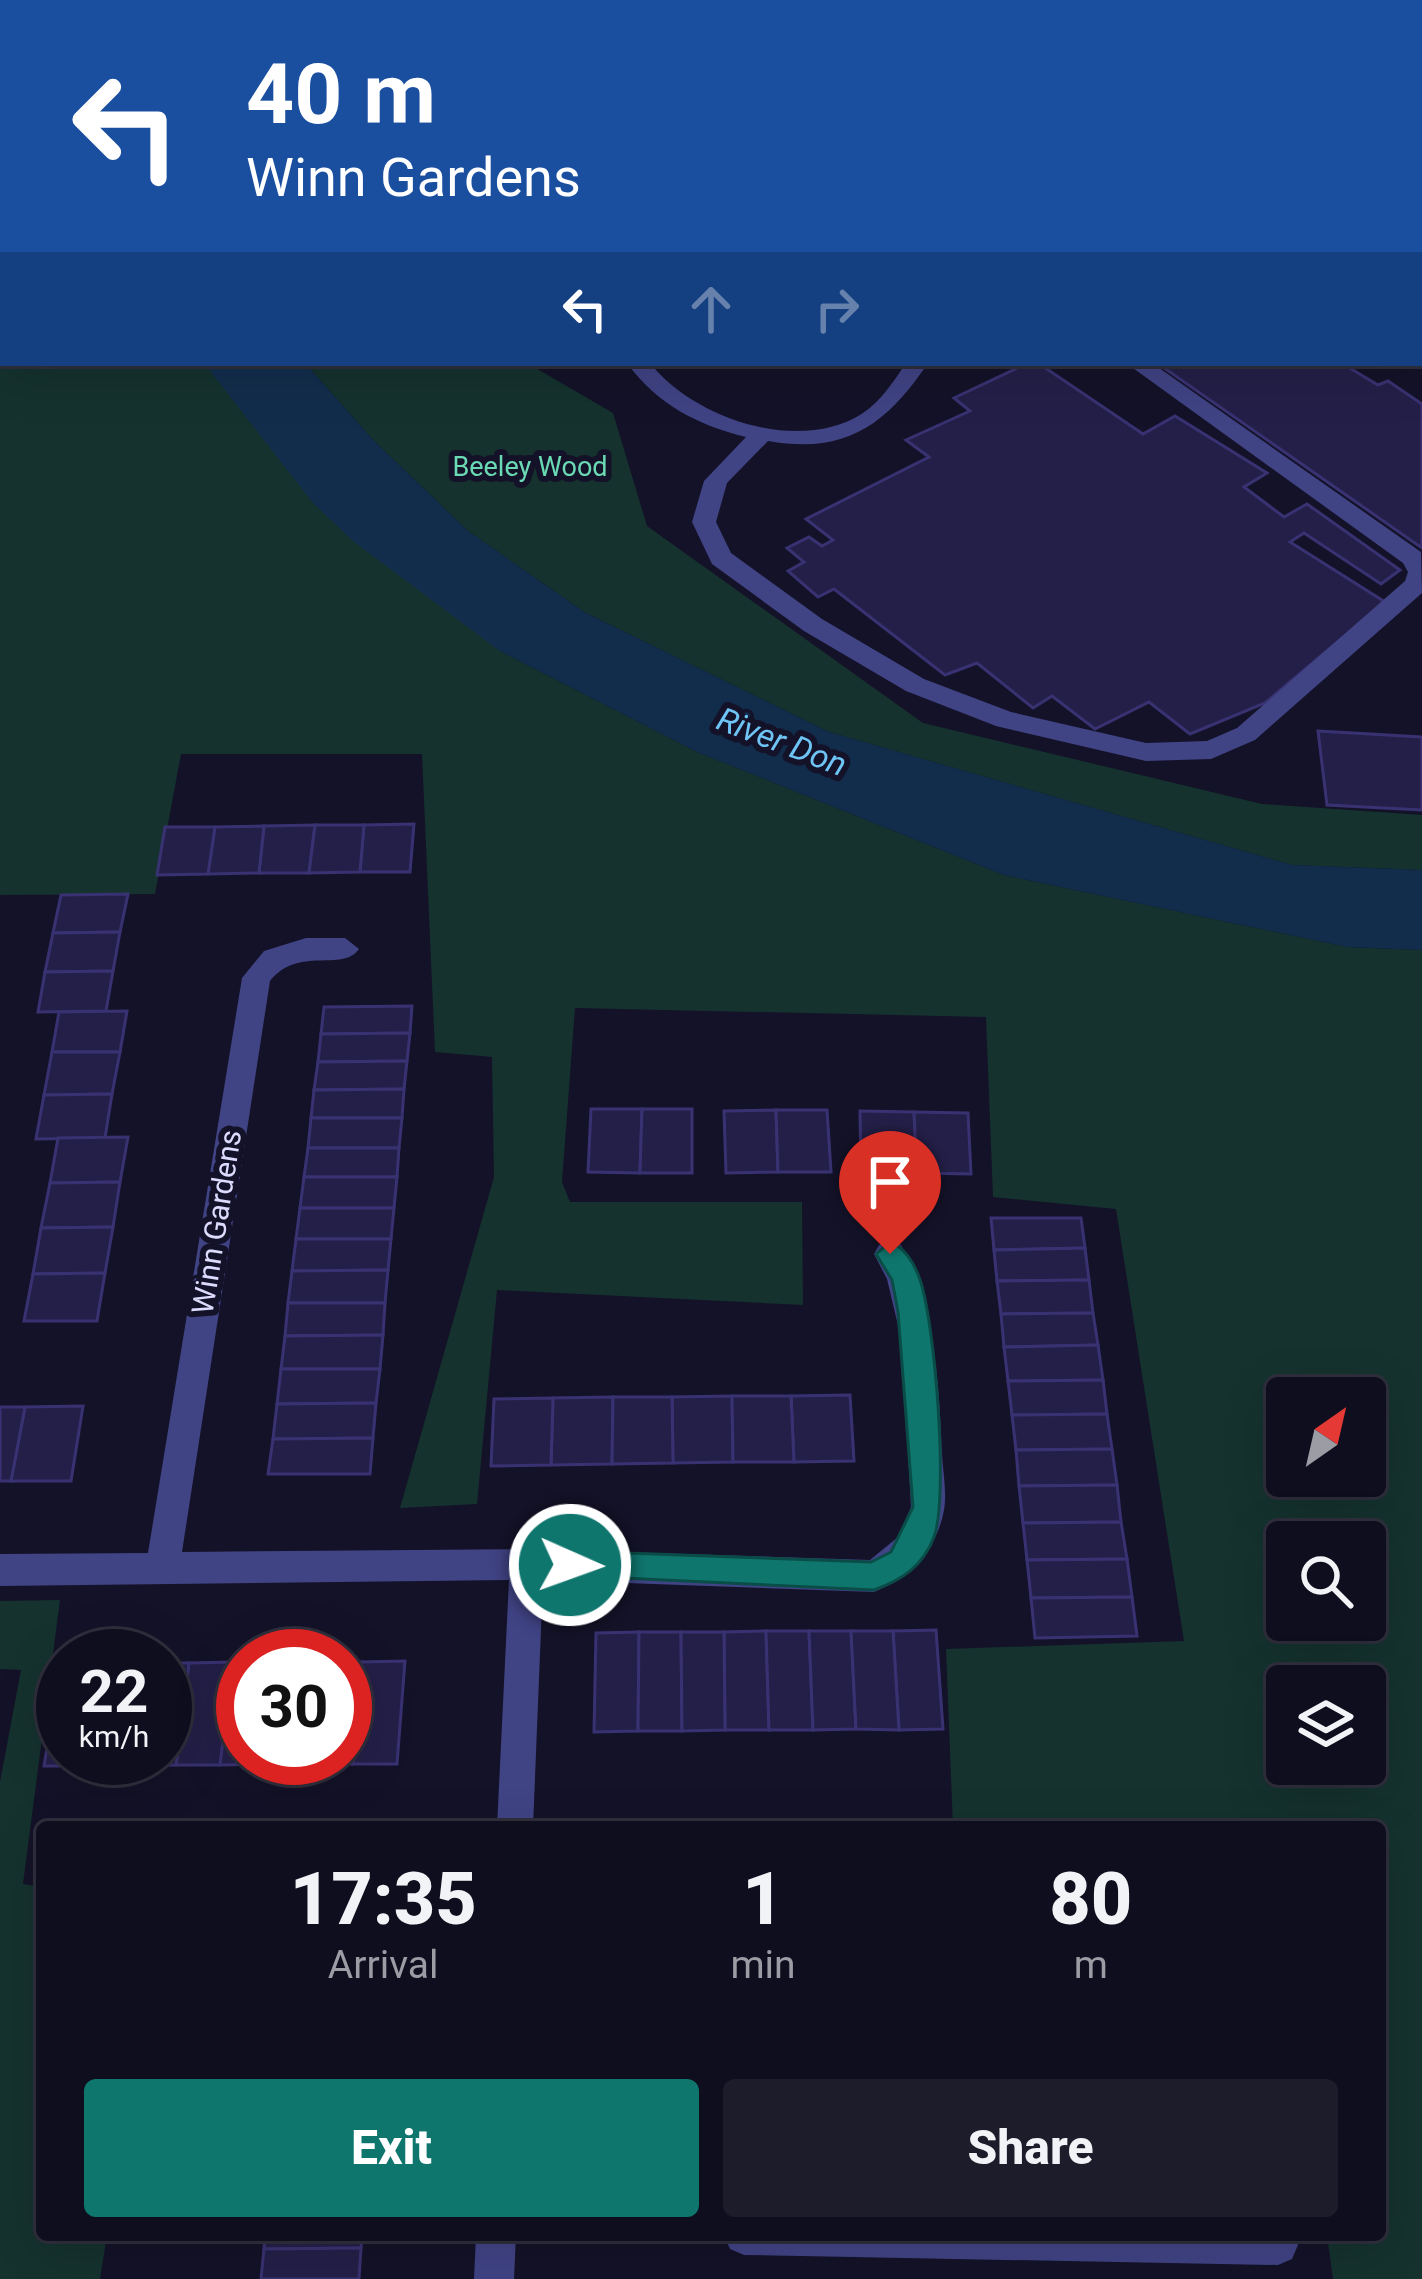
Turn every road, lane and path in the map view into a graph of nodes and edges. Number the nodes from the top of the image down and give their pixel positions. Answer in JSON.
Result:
{"nodes":[{"id":1,"x":640,"y":366,"type":"edge"},
{"id":2,"x":914,"y":366,"type":"edge"},
{"id":3,"x":1141,"y":366,"type":"edge"},
{"id":4,"x":761,"y":435,"type":"junction"},
{"id":5,"x":345,"y":949,"type":"dead end"},
{"id":6,"x":890,"y":1254,"type":"dead end"},
{"id":7,"x":526,"y":1564,"type":"junction"},
{"id":8,"x":163,"y":1568,"type":"junction"},
{"id":9,"x":0,"y":1570,"type":"edge"},
{"id":10,"x":514,"y":1821,"type":"edge"},
{"id":11,"x":496,"y":2241,"type":"edge"},
{"id":12,"x":1064,"y":2241,"type":"edge"},
{"id":13,"x":1278,"y":2245,"type":"dead end"},
{"id":14,"x":494,"y":2279,"type":"edge"}],
"edges":[{"from":1,"to":4,"type":"street"},
{"from":2,"to":4,"type":"street"},
{"from":3,"to":4,"type":"street"},
{"from":5,"to":8,"type":"street","name":"Winn Gardens"},
{"from":6,"to":7,"type":"street"},
{"from":7,"to":8,"type":"street"},
{"from":7,"to":10,"type":"street"},
{"from":8,"to":9,"type":"street"},
{"from":11,"to":14,"type":"street"},
{"from":12,"to":13,"type":"street"}]}
